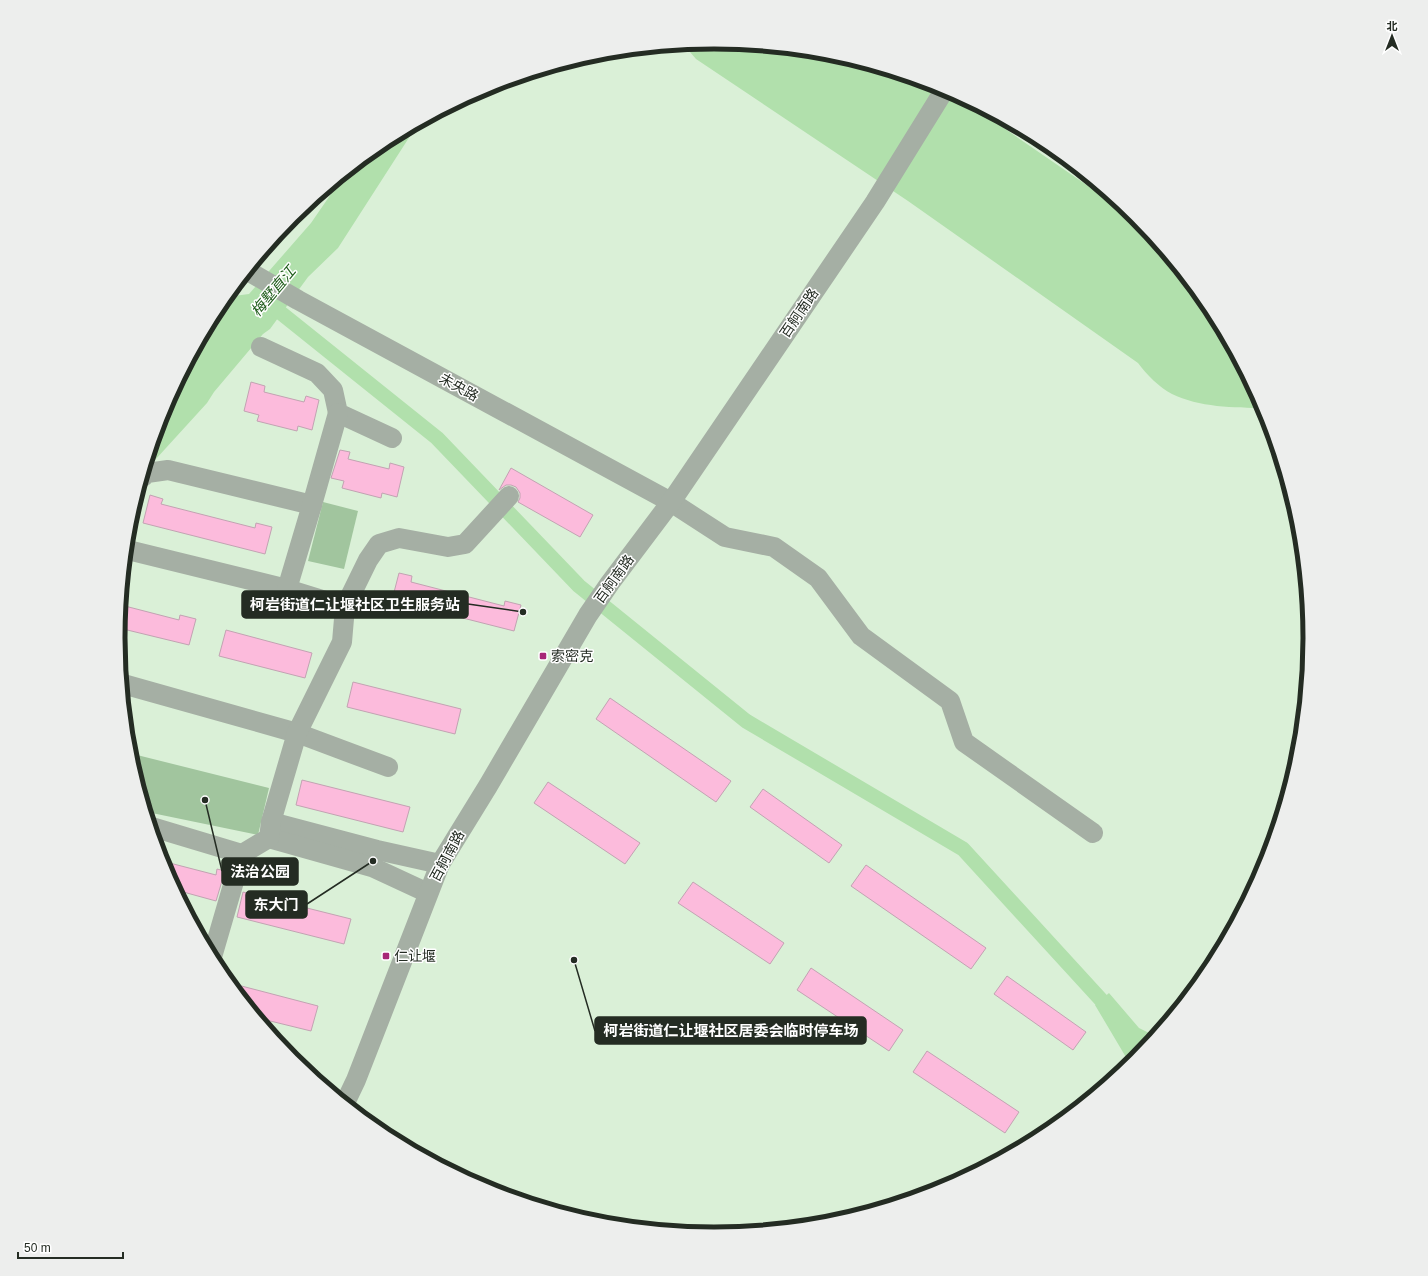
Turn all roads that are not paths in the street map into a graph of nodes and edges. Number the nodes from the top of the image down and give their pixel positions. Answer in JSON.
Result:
{"nodes":[{"id":1,"x":941,"y":95,"type":"edge"},
{"id":2,"x":252,"y":273,"type":"edge"},
{"id":3,"x":261,"y":347,"type":"dead end"},
{"id":4,"x":338,"y":413,"type":"junction"},
{"id":5,"x":392,"y":438,"type":"dead end"},
{"id":6,"x":149,"y":473,"type":"edge"},
{"id":7,"x":510,"y":496,"type":"dead end"},
{"id":8,"x":671,"y":502,"type":"junction"},
{"id":9,"x":312,"y":505,"type":"junction"},
{"id":10,"x":132,"y":551,"type":"edge"},
{"id":11,"x":287,"y":589,"type":"junction"},
{"id":12,"x":345,"y":607,"type":"junction"},
{"id":13,"x":127,"y":685,"type":"edge"},
{"id":14,"x":297,"y":733,"type":"junction"},
{"id":15,"x":388,"y":767,"type":"dead end"},
{"id":16,"x":157,"y":829,"type":"edge"},
{"id":17,"x":270,"y":830,"type":"junction"},
{"id":18,"x":1093,"y":832,"type":"dead end"},
{"id":19,"x":242,"y":854,"type":"junction"},
{"id":20,"x":440,"y":864,"type":"junction"},
{"id":21,"x":428,"y":893,"type":"junction"},
{"id":22,"x":214,"y":949,"type":"edge"},
{"id":23,"x":347,"y":1099,"type":"edge"}],
"edges":[{"from":1,"to":8,"type":"street","name":"百舸南路"},
{"from":2,"to":8,"type":"street","name":"未央路"},
{"from":3,"to":4,"type":"street"},
{"from":4,"to":5,"type":"street"},
{"from":4,"to":9,"type":"street"},
{"from":6,"to":9,"type":"street"},
{"from":7,"to":12,"type":"street"},
{"from":8,"to":18,"type":"street","name":"未央路"},
{"from":8,"to":20,"type":"street","name":"百舸南路"},
{"from":9,"to":11,"type":"street"},
{"from":10,"to":11,"type":"street"},
{"from":11,"to":12,"type":"street"},
{"from":12,"to":14,"type":"street"},
{"from":13,"to":14,"type":"street"},
{"from":14,"to":15,"type":"street"},
{"from":14,"to":17,"type":"street"},
{"from":16,"to":19,"type":"street"},
{"from":17,"to":19,"type":"street"},
{"from":17,"to":20,"type":"street"},
{"from":17,"to":21,"type":"street"},
{"from":19,"to":22,"type":"street"},
{"from":20,"to":21,"type":"street","name":"百舸南路"},
{"from":21,"to":23,"type":"street","name":"百舸南路"}]}
